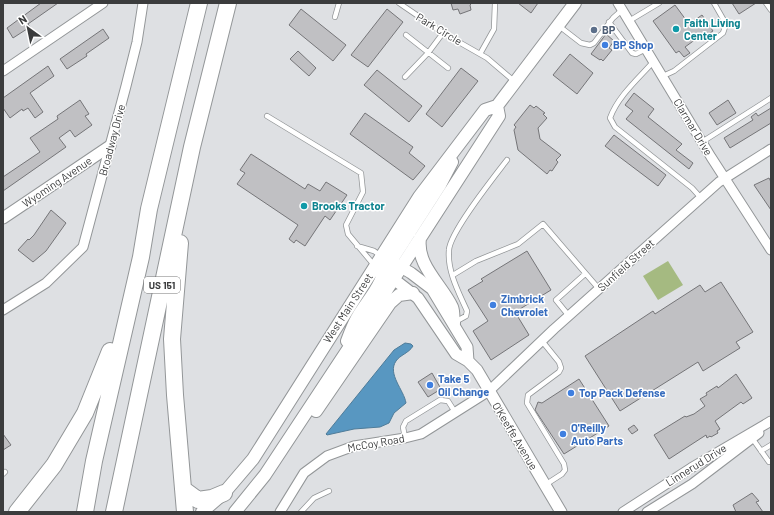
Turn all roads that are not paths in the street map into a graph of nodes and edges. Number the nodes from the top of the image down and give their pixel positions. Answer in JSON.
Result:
{"nodes":[{"id":1,"x":103,"y":3,"type":"edge"},
{"id":2,"x":143,"y":3,"type":"edge"},
{"id":3,"x":199,"y":3,"type":"edge"},
{"id":4,"x":228,"y":3,"type":"edge"},
{"id":5,"x":338,"y":3,"type":"edge"},
{"id":6,"x":399,"y":3,"type":"edge"},
{"id":7,"x":495,"y":3,"type":"edge"},
{"id":8,"x":575,"y":3,"type":"edge"},
{"id":9,"x":659,"y":3,"type":"edge"},
{"id":10,"x":714,"y":3,"type":"edge"},
{"id":11,"x":766,"y":3,"type":"edge"},
{"id":12,"x":620,"y":6,"type":"edge"},
{"id":13,"x":771,"y":10,"type":"edge"},
{"id":14,"x":335,"y":17,"type":"dead end"},
{"id":15,"x":629,"y":21,"type":"junction"},
{"id":16,"x":610,"y":22,"type":"junction"},
{"id":17,"x":558,"y":25,"type":"junction"},
{"id":18,"x":443,"y":33,"type":"junction"},
{"id":19,"x":406,"y":36,"type":"dead end"},
{"id":20,"x":647,"y":49,"type":"junction"},
{"id":21,"x":428,"y":53,"type":"junction"},
{"id":22,"x":480,"y":54,"type":"junction"},
{"id":23,"x":214,"y":59,"type":"junction"},
{"id":24,"x":654,"y":61,"type":"junction"},
{"id":25,"x":448,"y":68,"type":"dead end"},
{"id":26,"x":3,"y":71,"type":"edge"},
{"id":27,"x":663,"y":76,"type":"junction"},
{"id":28,"x":405,"y":77,"type":"dead end"},
{"id":29,"x":515,"y":82,"type":"junction"},
{"id":30,"x":771,"y":98,"type":"edge"},
{"id":31,"x":497,"y":106,"type":"junction"},
{"id":32,"x":267,"y":116,"type":"dead end"},
{"id":33,"x":702,"y":142,"type":"junction"},
{"id":34,"x":110,"y":146,"type":"junction"},
{"id":35,"x":771,"y":149,"type":"edge"},
{"id":36,"x":507,"y":160,"type":"dead end"},
{"id":37,"x":725,"y":179,"type":"junction"},
{"id":38,"x":702,"y":198,"type":"junction"},
{"id":39,"x":3,"y":218,"type":"edge"},
{"id":40,"x":420,"y":238,"type":"junction"},
{"id":41,"x":357,"y":246,"type":"junction"},
{"id":42,"x":771,"y":250,"type":"edge"},
{"id":43,"x":141,"y":256,"type":"junction"},
{"id":44,"x":391,"y":261,"type":"junction"},
{"id":45,"x":379,"y":269,"type":"junction"},
{"id":46,"x":586,"y":274,"type":"junction"},
{"id":47,"x":452,"y":275,"type":"junction"},
{"id":48,"x":394,"y":278,"type":"junction"},
{"id":49,"x":599,"y":289,"type":"junction"},
{"id":50,"x":416,"y":296,"type":"junction"},
{"id":51,"x":3,"y":310,"type":"edge"},
{"id":52,"x":569,"y":316,"type":"junction"},
{"id":53,"x":454,"y":323,"type":"junction"},
{"id":54,"x":542,"y":341,"type":"junction"},
{"id":55,"x":468,"y":361,"type":"junction"},
{"id":56,"x":339,"y":362,"type":"junction"},
{"id":57,"x":488,"y":391,"type":"junction"},
{"id":58,"x":455,"y":412,"type":"junction"},
{"id":59,"x":771,"y":423,"type":"edge"},
{"id":60,"x":405,"y":438,"type":"junction"},
{"id":61,"x":752,"y":438,"type":"junction"},
{"id":62,"x":771,"y":445,"type":"edge"},
{"id":63,"x":282,"y":449,"type":"junction"},
{"id":64,"x":761,"y":451,"type":"junction"},
{"id":65,"x":771,"y":461,"type":"edge"},
{"id":66,"x":545,"y":485,"type":"junction"},
{"id":67,"x":183,"y":488,"type":"junction"},
{"id":68,"x":329,"y":491,"type":"dead end"},
{"id":69,"x":224,"y":493,"type":"junction"},
{"id":70,"x":16,"y":512,"type":"edge"},
{"id":71,"x":85,"y":512,"type":"edge"},
{"id":72,"x":114,"y":512,"type":"edge"},
{"id":73,"x":185,"y":512,"type":"edge"},
{"id":74,"x":202,"y":512,"type":"edge"},
{"id":75,"x":234,"y":512,"type":"edge"},
{"id":76,"x":280,"y":512,"type":"edge"},
{"id":77,"x":301,"y":512,"type":"edge"},
{"id":78,"x":561,"y":512,"type":"edge"},
{"id":79,"x":623,"y":512,"type":"edge"},
{"id":80,"x":648,"y":512,"type":"edge"}],
"edges":[{"from":1,"to":26,"type":"street"},
{"from":2,"to":34,"type":"street","name":"Broadway Drive"},
{"from":3,"to":43,"type":"highway","number":"US 151"},
{"from":4,"to":23,"type":"highway","number":"US 151"},
{"from":5,"to":14,"type":"lane"},
{"from":6,"to":18,"type":"lane","name":"Park Circle"},
{"from":7,"to":22,"type":"lane"},
{"from":8,"to":17,"type":"main road","name":"West Main Street"},
{"from":9,"to":15,"type":"lane"},
{"from":10,"to":27,"type":"lane"},
{"from":11,"to":13,"type":"lane"},
{"from":12,"to":15,"type":"street","name":"Clarmar Drive"},
{"from":12,"to":16,"type":"lane"},
{"from":15,"to":20,"type":"street","name":"Clarmar Drive"},
{"from":16,"to":17,"type":"lane"},
{"from":16,"to":20,"type":"lane"},
{"from":17,"to":29,"type":"main road","name":"West Main Street"},
{"from":18,"to":21,"type":"lane"},
{"from":18,"to":22,"type":"lane","name":"Park Circle"},
{"from":19,"to":21,"type":"lane"},
{"from":20,"to":24,"type":"street","name":"Clarmar Drive"},
{"from":21,"to":25,"type":"lane"},
{"from":21,"to":28,"type":"lane"},
{"from":22,"to":29,"type":"lane","name":"Park Circle"},
{"from":23,"to":67,"type":"highway"},
{"from":23,"to":72,"type":"highway","number":"US 151"},
{"from":24,"to":27,"type":"street","name":"Clarmar Drive"},
{"from":24,"to":38,"type":"lane"},
{"from":27,"to":33,"type":"street","name":"Clarmar Drive"},
{"from":29,"to":31,"type":"main road","name":"West Main Street"},
{"from":30,"to":33,"type":"lane"},
{"from":31,"to":40,"type":"main road","name":"West Main Street"},
{"from":31,"to":44,"type":"main road","name":"West Main Street"},
{"from":32,"to":41,"type":"lane"},
{"from":33,"to":37,"type":"street","name":"Clarmar Drive"},
{"from":34,"to":39,"type":"street","name":"Wyoming Avenue"},
{"from":34,"to":51,"type":"street","name":"Broadway Drive"},
{"from":35,"to":37,"type":"street","name":"Sunfield Street"},
{"from":36,"to":47,"type":"lane"},
{"from":37,"to":38,"type":"street","name":"Sunfield Street"},
{"from":37,"to":42,"type":"street","name":"Clarmar Drive"},
{"from":38,"to":49,"type":"street","name":"Sunfield Street"},
{"from":40,"to":44,"type":"main road","name":"West Main Street"},
{"from":40,"to":53,"type":"main road"},
{"from":41,"to":44,"type":"lane"},
{"from":41,"to":45,"type":"lane"},
{"from":43,"to":70,"type":"highway"},
{"from":43,"to":71,"type":"highway","number":"US 151"},
{"from":44,"to":45,"type":"main road","name":"West Main Street"},
{"from":44,"to":48,"type":"main road","name":"West Main Street"},
{"from":44,"to":53,"type":"street","name":"O'Keeffe Avenue"},
{"from":45,"to":48,"type":"street","name":"O'Keeffe Avenue"},
{"from":45,"to":56,"type":"main road"},
{"from":45,"to":69,"type":"main road","name":"West Main Street"},
{"from":46,"to":47,"type":"lane"},
{"from":46,"to":49,"type":"lane"},
{"from":46,"to":52,"type":"lane"},
{"from":47,"to":53,"type":"lane"},
{"from":48,"to":50,"type":"street","name":"O'Keeffe Avenue"},
{"from":48,"to":56,"type":"main road","name":"West Main Street"},
{"from":49,"to":52,"type":"street","name":"Sunfield Street"},
{"from":50,"to":53,"type":"street"},
{"from":50,"to":55,"type":"street","name":"O'Keeffe Avenue"},
{"from":50,"to":63,"type":"main road"},
{"from":52,"to":54,"type":"street","name":"Sunfield Street"},
{"from":53,"to":55,"type":"street","name":"O'Keeffe Avenue"},
{"from":54,"to":57,"type":"street","name":"Sunfield Street"},
{"from":54,"to":66,"type":"lane"},
{"from":55,"to":57,"type":"street","name":"O'Keeffe Avenue"},
{"from":56,"to":63,"type":"main road","name":"West Main Street"},
{"from":57,"to":58,"type":"street","name":"McCoy Road"},
{"from":57,"to":66,"type":"street","name":"O'Keeffe Avenue"},
{"from":58,"to":60,"type":"street","name":"McCoy Road"},
{"from":58,"to":60,"type":"lane"},
{"from":59,"to":61,"type":"street","name":"Linnerud Drive"},
{"from":59,"to":79,"type":"street","name":"Linnerud Drive"},
{"from":60,"to":76,"type":"street","name":"McCoy Road"},
{"from":61,"to":64,"type":"lane"},
{"from":61,"to":80,"type":"street","name":"Linnerud Drive"},
{"from":62,"to":64,"type":"lane"},
{"from":63,"to":75,"type":"main road","name":"West Main Street"},
{"from":64,"to":65,"type":"lane"},
{"from":66,"to":78,"type":"street","name":"O'Keeffe Avenue"},
{"from":67,"to":69,"type":"highway"},
{"from":67,"to":73,"type":"highway"},
{"from":68,"to":77,"type":"lane"},
{"from":69,"to":74,"type":"main road","name":"West Main Street"}]}
